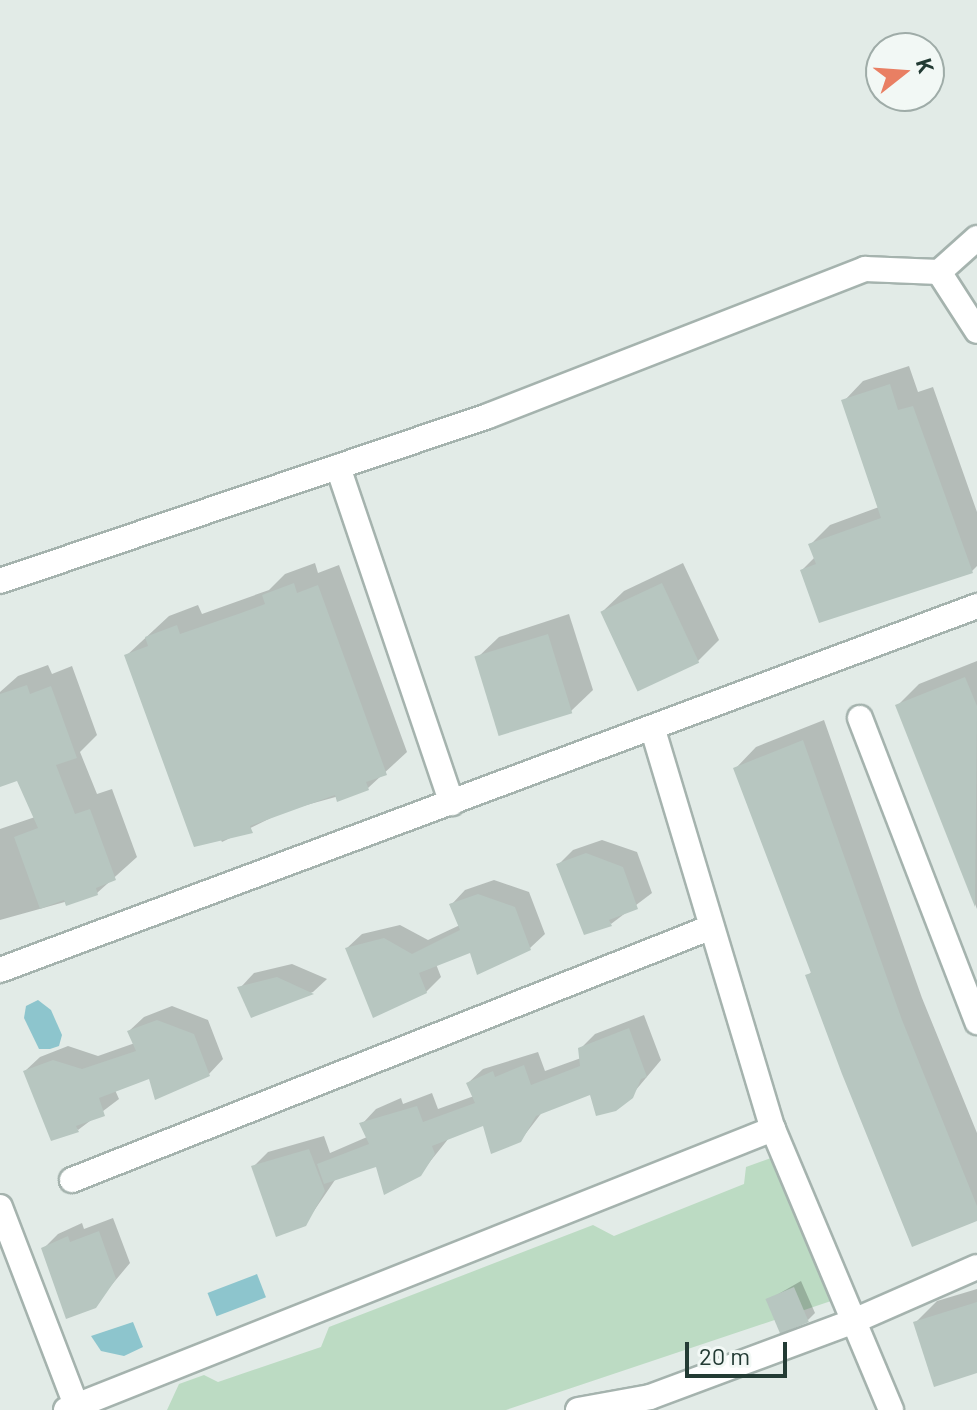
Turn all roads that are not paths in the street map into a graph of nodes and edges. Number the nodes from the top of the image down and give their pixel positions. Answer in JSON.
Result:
{"nodes":[{"id":1,"x":977,"y":238,"type":"edge"},
{"id":2,"x":939,"y":272,"type":"junction"},
{"id":3,"x":977,"y":331,"type":"edge"},
{"id":4,"x":338,"y":467,"type":"junction"},
{"id":5,"x":0,"y":581,"type":"edge"},
{"id":6,"x":977,"y":606,"type":"edge"},
{"id":7,"x":860,"y":718,"type":"dead end"},
{"id":8,"x":653,"y":730,"type":"junction"},
{"id":9,"x":452,"y":803,"type":"junction"},
{"id":10,"x":709,"y":928,"type":"junction"},
{"id":11,"x":0,"y":970,"type":"edge"},
{"id":12,"x":977,"y":1022,"type":"edge"},
{"id":13,"x":773,"y":1129,"type":"junction"},
{"id":14,"x":72,"y":1180,"type":"dead end"},
{"id":15,"x":0,"y":1207,"type":"edge"},
{"id":16,"x":977,"y":1267,"type":"edge"},
{"id":17,"x":854,"y":1321,"type":"junction"},
{"id":18,"x":73,"y":1408,"type":"edge"},
{"id":19,"x":578,"y":1410,"type":"edge"},
{"id":20,"x":891,"y":1410,"type":"edge"}],
"edges":[{"from":1,"to":2,"type":"street"},
{"from":2,"to":3,"type":"street"},
{"from":2,"to":4,"type":"street"},
{"from":4,"to":5,"type":"street"},
{"from":4,"to":9,"type":"street"},
{"from":6,"to":8,"type":"street"},
{"from":7,"to":12,"type":"street"},
{"from":8,"to":9,"type":"street"},
{"from":8,"to":10,"type":"street"},
{"from":9,"to":11,"type":"street"},
{"from":10,"to":13,"type":"street"},
{"from":10,"to":14,"type":"street"},
{"from":13,"to":17,"type":"street"},
{"from":13,"to":18,"type":"street"},
{"from":15,"to":18,"type":"street"},
{"from":16,"to":17,"type":"street"},
{"from":17,"to":19,"type":"street"},
{"from":17,"to":20,"type":"street"}]}
